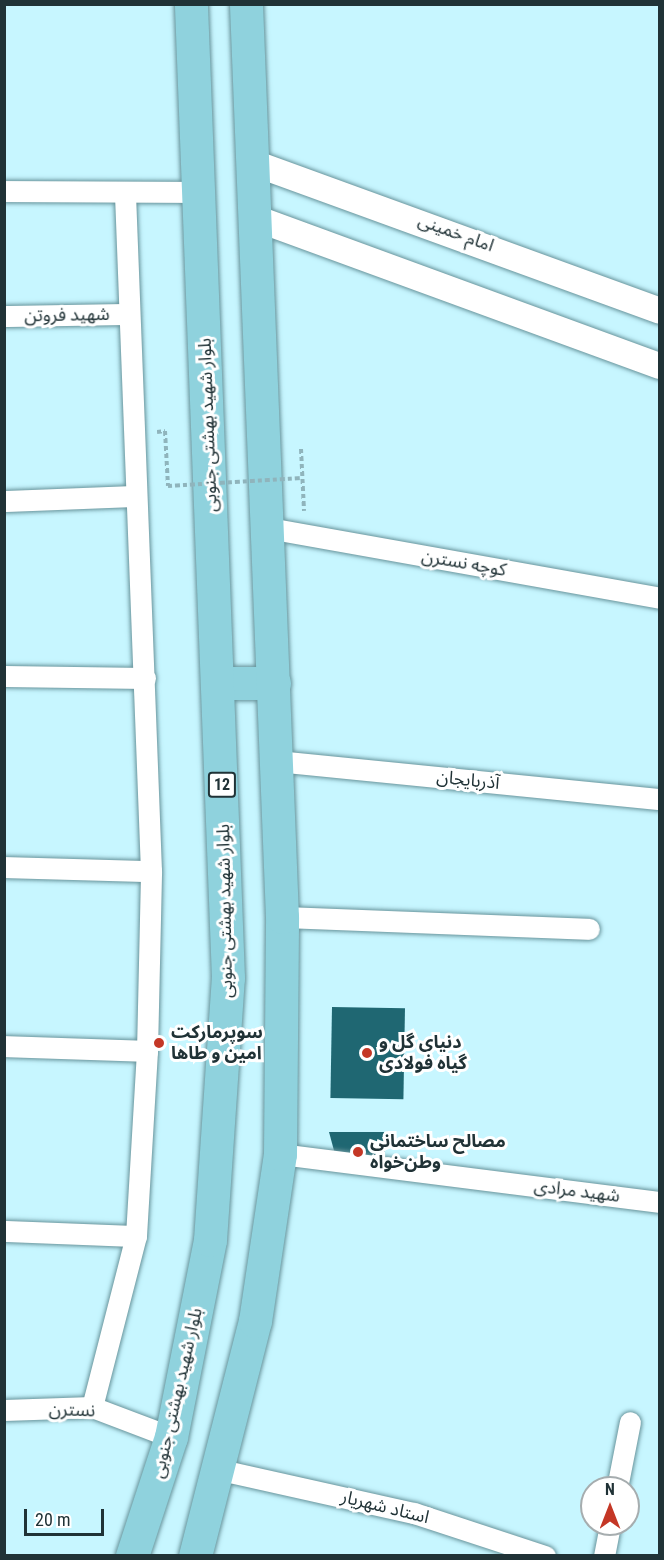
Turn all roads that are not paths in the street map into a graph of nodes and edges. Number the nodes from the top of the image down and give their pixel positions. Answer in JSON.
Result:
{"nodes":[{"id":1,"x":190,"y":4,"type":"edge"},
{"id":2,"x":246,"y":4,"type":"edge"},
{"id":3,"x":251,"y":162,"type":"junction"},
{"id":4,"x":4,"y":191,"type":"edge"},
{"id":5,"x":197,"y":192,"type":"junction"},
{"id":6,"x":125,"y":195,"type":"junction"},
{"id":7,"x":255,"y":218,"type":"junction"},
{"id":8,"x":660,"y":311,"type":"edge"},
{"id":9,"x":129,"y":314,"type":"junction"},
{"id":10,"x":4,"y":316,"type":"edge"},
{"id":11,"x":660,"y":366,"type":"edge"},
{"id":12,"x":136,"y":496,"type":"junction"},
{"id":13,"x":4,"y":501,"type":"edge"},
{"id":14,"x":268,"y":528,"type":"junction"},
{"id":15,"x":660,"y":598,"type":"edge"},
{"id":16,"x":4,"y":676,"type":"edge"},
{"id":17,"x":145,"y":678,"type":"junction"},
{"id":18,"x":218,"y":683,"type":"junction"},
{"id":19,"x":274,"y":683,"type":"junction"},
{"id":20,"x":277,"y":761,"type":"junction"},
{"id":21,"x":660,"y":799,"type":"edge"},
{"id":22,"x":4,"y":867,"type":"edge"},
{"id":23,"x":151,"y":871,"type":"junction"},
{"id":24,"x":282,"y":917,"type":"junction"},
{"id":25,"x":589,"y":929,"type":"dead end"},
{"id":26,"x":4,"y":1046,"type":"edge"},
{"id":27,"x":147,"y":1051,"type":"junction"},
{"id":28,"x":280,"y":1154,"type":"junction"},
{"id":29,"x":660,"y":1202,"type":"edge"},
{"id":30,"x":4,"y":1230,"type":"edge"},
{"id":31,"x":136,"y":1236,"type":"junction"},
{"id":32,"x":92,"y":1407,"type":"junction"},
{"id":33,"x":4,"y":1410,"type":"edge"},
{"id":34,"x":630,"y":1422,"type":"dead end"},
{"id":35,"x":171,"y":1437,"type":"junction"},
{"id":36,"x":221,"y":1470,"type":"junction"},
{"id":37,"x":619,"y":1476,"type":"edge"},
{"id":38,"x":608,"y":1536,"type":"edge"},
{"id":39,"x":132,"y":1556,"type":"edge"},
{"id":40,"x":195,"y":1556,"type":"edge"},
{"id":41,"x":545,"y":1556,"type":"edge"},
{"id":42,"x":604,"y":1556,"type":"edge"}],
"edges":[{"from":1,"to":5,"type":"main road","name":"بلوار شهید بهشتی جنوبی","number":"12"},
{"from":2,"to":3,"type":"main road"},
{"from":3,"to":7,"type":"main road"},
{"from":3,"to":8,"type":"street","name":"امام خمینی"},
{"from":4,"to":6,"type":"street"},
{"from":5,"to":6,"type":"street"},
{"from":5,"to":18,"type":"main road","name":"بلوار شهید بهشتی جنوبی","number":"12"},
{"from":6,"to":9,"type":"street"},
{"from":7,"to":11,"type":"street"},
{"from":7,"to":14,"type":"main road"},
{"from":9,"to":10,"type":"street","name":"شهید فروتن"},
{"from":9,"to":12,"type":"street"},
{"from":12,"to":13,"type":"street"},
{"from":12,"to":17,"type":"street"},
{"from":14,"to":15,"type":"street","name":"کوچه نسترن"},
{"from":14,"to":19,"type":"main road"},
{"from":16,"to":17,"type":"street"},
{"from":17,"to":23,"type":"street"},
{"from":18,"to":19,"type":"main road"},
{"from":18,"to":35,"type":"main road","name":"بلوار شهید بهشتی جنوبی","number":"12"},
{"from":19,"to":20,"type":"main road"},
{"from":20,"to":21,"type":"street","name":"آذربایجان"},
{"from":20,"to":24,"type":"main road"},
{"from":22,"to":23,"type":"street"},
{"from":23,"to":27,"type":"street"},
{"from":24,"to":25,"type":"street"},
{"from":24,"to":28,"type":"main road"},
{"from":26,"to":27,"type":"street"},
{"from":27,"to":31,"type":"street"},
{"from":28,"to":29,"type":"street","name":"شهید مرادی"},
{"from":28,"to":36,"type":"main road"},
{"from":30,"to":31,"type":"street"},
{"from":31,"to":32,"type":"street"},
{"from":32,"to":33,"type":"street","name":"نسترن"},
{"from":32,"to":35,"type":"street","name":"نسترن"},
{"from":34,"to":37,"type":"street"},
{"from":35,"to":39,"type":"main road","name":"بلوار شهید بهشتی جنوبی","number":"12"},
{"from":36,"to":40,"type":"main road"},
{"from":36,"to":41,"type":"street","name":"استاد شهریار"},
{"from":38,"to":42,"type":"street"}]}
